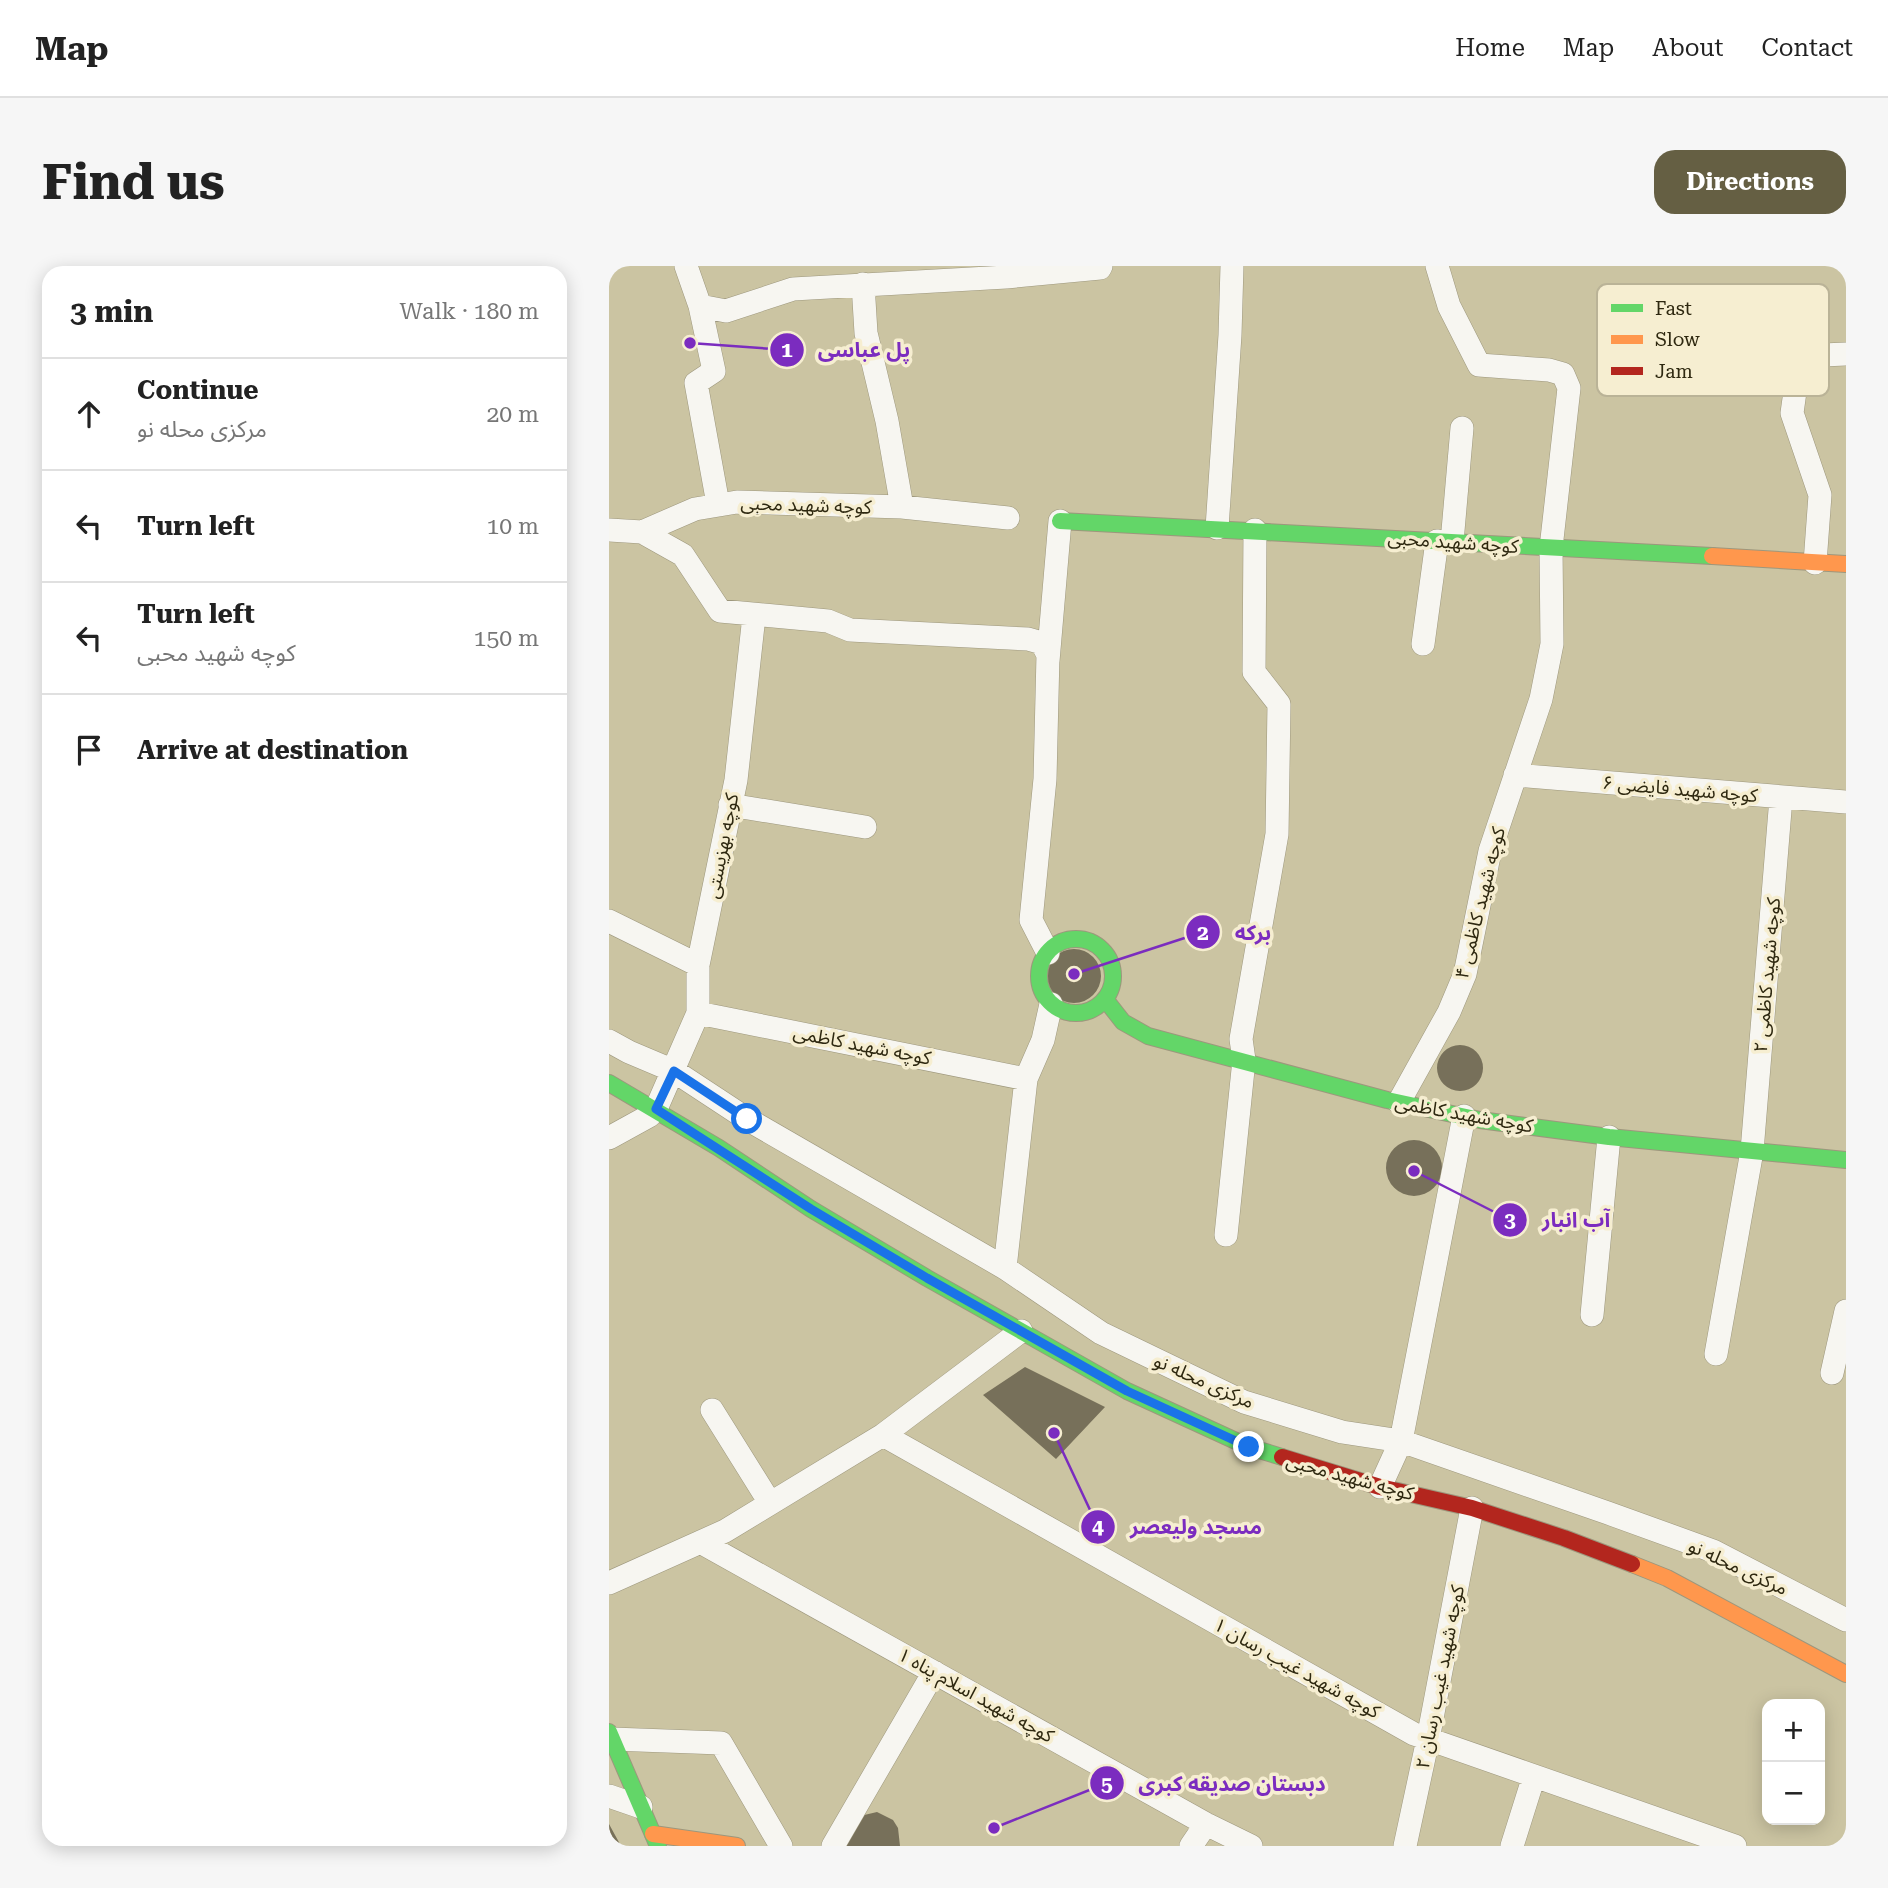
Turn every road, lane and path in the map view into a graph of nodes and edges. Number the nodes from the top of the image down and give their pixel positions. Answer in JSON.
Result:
{"nodes":[{"id":1,"x":686,"y":266,"type":"edge"},
{"id":2,"x":1101,"y":266,"type":"edge"},
{"id":3,"x":1231,"y":266,"type":"edge"},
{"id":4,"x":1437,"y":266,"type":"edge"},
{"id":5,"x":863,"y":284,"type":"junction"},
{"id":6,"x":700,"y":306,"type":"junction"},
{"id":7,"x":1794,"y":396,"type":"edge"},
{"id":8,"x":1462,"y":428,"type":"dead end"},
{"id":9,"x":718,"y":504,"type":"junction"},
{"id":10,"x":902,"y":508,"type":"junction"},
{"id":11,"x":1008,"y":518,"type":"dead end"},
{"id":12,"x":1060,"y":521,"type":"joint"},
{"id":13,"x":1217,"y":527,"type":"junction"},
{"id":14,"x":609,"y":530,"type":"edge"},
{"id":15,"x":1255,"y":530,"type":"junction"},
{"id":16,"x":642,"y":533,"type":"junction"},
{"id":17,"x":1445,"y":541,"type":"junction"},
{"id":18,"x":1551,"y":548,"type":"junction"},
{"id":19,"x":1815,"y":562,"type":"junction"},
{"id":20,"x":1846,"y":564,"type":"edge"},
{"id":21,"x":754,"y":615,"type":"junction"},
{"id":22,"x":1423,"y":645,"type":"dead end"},
{"id":23,"x":1048,"y":660,"type":"junction"},
{"id":24,"x":1515,"y":775,"type":"junction"},
{"id":25,"x":1781,"y":798,"type":"junction"},
{"id":26,"x":1846,"y":802,"type":"edge"},
{"id":27,"x":730,"y":804,"type":"junction"},
{"id":28,"x":865,"y":827,"type":"dead end"},
{"id":29,"x":609,"y":920,"type":"edge"},
{"id":30,"x":1048,"y":953,"type":"junction"},
{"id":31,"x":698,"y":965,"type":"junction"},
{"id":32,"x":1105,"y":999,"type":"junction"},
{"id":33,"x":1051,"y":1004,"type":"junction"},
{"id":34,"x":698,"y":1013,"type":"junction"},
{"id":35,"x":609,"y":1041,"type":"edge"},
{"id":36,"x":1244,"y":1060,"type":"junction"},
{"id":37,"x":674,"y":1071,"type":"junction"},
{"id":38,"x":1025,"y":1079,"type":"junction"},
{"id":39,"x":609,"y":1083,"type":"edge"},
{"id":40,"x":1399,"y":1102,"type":"junction"},
{"id":41,"x":656,"y":1109,"type":"junction"},
{"id":42,"x":1464,"y":1116,"type":"junction"},
{"id":43,"x":1609,"y":1137,"type":"junction"},
{"id":44,"x":609,"y":1138,"type":"edge"},
{"id":45,"x":1752,"y":1151,"type":"junction"},
{"id":46,"x":1846,"y":1160,"type":"edge"},
{"id":47,"x":1226,"y":1235,"type":"dead end"},
{"id":48,"x":1005,"y":1268,"type":"junction"},
{"id":49,"x":1846,"y":1311,"type":"edge"},
{"id":50,"x":1592,"y":1315,"type":"dead end"},
{"id":51,"x":1021,"y":1331,"type":"junction"},
{"id":52,"x":1716,"y":1354,"type":"dead end"},
{"id":53,"x":1832,"y":1373,"type":"dead end"},
{"id":54,"x":712,"y":1410,"type":"dead end"},
{"id":55,"x":883,"y":1435,"type":"junction"},
{"id":56,"x":1401,"y":1441,"type":"junction"},
{"id":57,"x":1380,"y":1488,"type":"junction"},
{"id":58,"x":770,"y":1503,"type":"junction"},
{"id":59,"x":1472,"y":1507,"type":"junction"},
{"id":60,"x":702,"y":1543,"type":"junction"},
{"id":61,"x":609,"y":1583,"type":"edge"},
{"id":62,"x":1846,"y":1620,"type":"edge"},
{"id":63,"x":934,"y":1672,"type":"junction"},
{"id":64,"x":1846,"y":1674,"type":"edge"},
{"id":65,"x":611,"y":1735,"type":"edge"},
{"id":66,"x":1429,"y":1739,"type":"junction"},
{"id":67,"x":1534,"y":1776,"type":"junction"},
{"id":68,"x":609,"y":1796,"type":"edge"},
{"id":69,"x":641,"y":1807,"type":"junction"},
{"id":70,"x":1206,"y":1824,"type":"junction"},
{"id":71,"x":656,"y":1840,"type":"edge"},
{"id":72,"x":737,"y":1846,"type":"edge"},
{"id":73,"x":781,"y":1846,"type":"edge"},
{"id":74,"x":833,"y":1846,"type":"edge"},
{"id":75,"x":1191,"y":1846,"type":"edge"},
{"id":76,"x":1251,"y":1846,"type":"edge"},
{"id":77,"x":1405,"y":1846,"type":"edge"},
{"id":78,"x":1512,"y":1846,"type":"edge"},
{"id":79,"x":1735,"y":1846,"type":"edge"}],
"edges":[{"from":1,"to":6,"type":"street"},
{"from":2,"to":5,"type":"street"},
{"from":3,"to":13,"type":"street"},
{"from":4,"to":18,"type":"street","name":"کوچه شهید کاظمی ۴"},
{"from":5,"to":6,"type":"street"},
{"from":5,"to":10,"type":"street"},
{"from":6,"to":9,"type":"street"},
{"from":7,"to":19,"type":"street"},
{"from":8,"to":17,"type":"street"},
{"from":9,"to":10,"type":"street","name":"کوچه شهید محبی"},
{"from":9,"to":16,"type":"street","name":"کوچه شهید محبی"},
{"from":10,"to":11,"type":"street","name":"کوچه شهید محبی"},
{"from":12,"to":13,"type":"street","name":"کوچه شهید محبی"},
{"from":12,"to":23,"type":"street"},
{"from":13,"to":15,"type":"street","name":"کوچه شهید محبی"},
{"from":14,"to":16,"type":"street","name":"کوچه شهید محبی"},
{"from":15,"to":17,"type":"street","name":"کوچه شهید محبی"},
{"from":15,"to":36,"type":"street"},
{"from":16,"to":21,"type":"street"},
{"from":17,"to":18,"type":"street","name":"کوچه شهید محبی"},
{"from":17,"to":22,"type":"street"},
{"from":18,"to":19,"type":"street","name":"کوچه شهید محبی"},
{"from":18,"to":24,"type":"street","name":"کوچه شهید کاظمی ۴"},
{"from":19,"to":20,"type":"street","name":"کوچه شهید محبی"},
{"from":21,"to":23,"type":"street"},
{"from":21,"to":27,"type":"street","name":"کوچه بهزیستی"},
{"from":23,"to":30,"type":"street"},
{"from":24,"to":25,"type":"street","name":"کوچه شهید فایضی ۶"},
{"from":24,"to":40,"type":"street","name":"کوچه شهید کاظمی ۴"},
{"from":25,"to":26,"type":"street","name":"کوچه شهید فایضی ۶"},
{"from":25,"to":45,"type":"street","name":"کوچه شهید کاظمی ۲"},
{"from":27,"to":28,"type":"street"},
{"from":27,"to":31,"type":"street","name":"کوچه بهزیستی"},
{"from":29,"to":31,"type":"street"},
{"from":30,"to":32,"type":"street"},
{"from":30,"to":33,"type":"street"},
{"from":31,"to":34,"type":"street","name":"کوچه بهزیستی"},
{"from":32,"to":33,"type":"street"},
{"from":32,"to":36,"type":"street","name":"کوچه شهید کاظمی"},
{"from":33,"to":38,"type":"street"},
{"from":34,"to":37,"type":"street","name":"کوچه بهزیستی"},
{"from":34,"to":38,"type":"street","name":"کوچه شهید کاظمی"},
{"from":35,"to":37,"type":"street","name":"مرکزی محله نو"},
{"from":36,"to":40,"type":"street","name":"کوچه شهید کاظمی"},
{"from":36,"to":47,"type":"street"},
{"from":37,"to":41,"type":"street","name":"کوچه بهزیستی"},
{"from":37,"to":48,"type":"street","name":"مرکزی محله نو"},
{"from":38,"to":48,"type":"street"},
{"from":39,"to":41,"type":"street"},
{"from":40,"to":42,"type":"street","name":"کوچه شهید کاظمی"},
{"from":41,"to":44,"type":"street"},
{"from":41,"to":51,"type":"street","name":"کوچه شهید محبی"},
{"from":42,"to":43,"type":"street","name":"کوچه شهید کاظمی"},
{"from":42,"to":56,"type":"street"},
{"from":43,"to":45,"type":"street","name":"کوچه شهید کاظمی"},
{"from":43,"to":50,"type":"street"},
{"from":45,"to":46,"type":"street","name":"کوچه شهید کاظمی"},
{"from":45,"to":52,"type":"street","name":"کوچه شهید کاظمی ۲"},
{"from":48,"to":56,"type":"street","name":"مرکزی محله نو"},
{"from":49,"to":53,"type":"street"},
{"from":51,"to":55,"type":"street"},
{"from":51,"to":57,"type":"street","name":"کوچه شهید محبی"},
{"from":54,"to":58,"type":"street"},
{"from":55,"to":58,"type":"street"},
{"from":55,"to":66,"type":"street","name":"کوچه شهید غیب رسان ۱"},
{"from":56,"to":57,"type":"street"},
{"from":56,"to":62,"type":"street","name":"مرکزی محله نو"},
{"from":57,"to":59,"type":"street","name":"کوچه شهید محبی"},
{"from":58,"to":60,"type":"street"},
{"from":59,"to":64,"type":"street","name":"کوچه شهید محبی"},
{"from":59,"to":66,"type":"street","name":"کوچه شهید غیب رسان ۲"},
{"from":60,"to":61,"type":"street"},
{"from":60,"to":63,"type":"street","name":"کوچه شهید اسلام پناه ۱"},
{"from":63,"to":70,"type":"street","name":"کوچه شهید اسلام پناه ۱"},
{"from":63,"to":74,"type":"street"},
{"from":65,"to":69,"type":"street"},
{"from":65,"to":73,"type":"street"},
{"from":66,"to":67,"type":"street","name":"کوچه شهید غیب رسان ۱"},
{"from":66,"to":77,"type":"street","name":"کوچه شهید غیب رسان ۲"},
{"from":67,"to":78,"type":"street"},
{"from":67,"to":79,"type":"street","name":"کوچه شهید غیب رسان ۱"},
{"from":68,"to":69,"type":"street"},
{"from":69,"to":71,"type":"street"},
{"from":70,"to":75,"type":"street"},
{"from":70,"to":76,"type":"street","name":"کوچه شهید اسلام پناه ۱"},
{"from":71,"to":72,"type":"street"}]}
